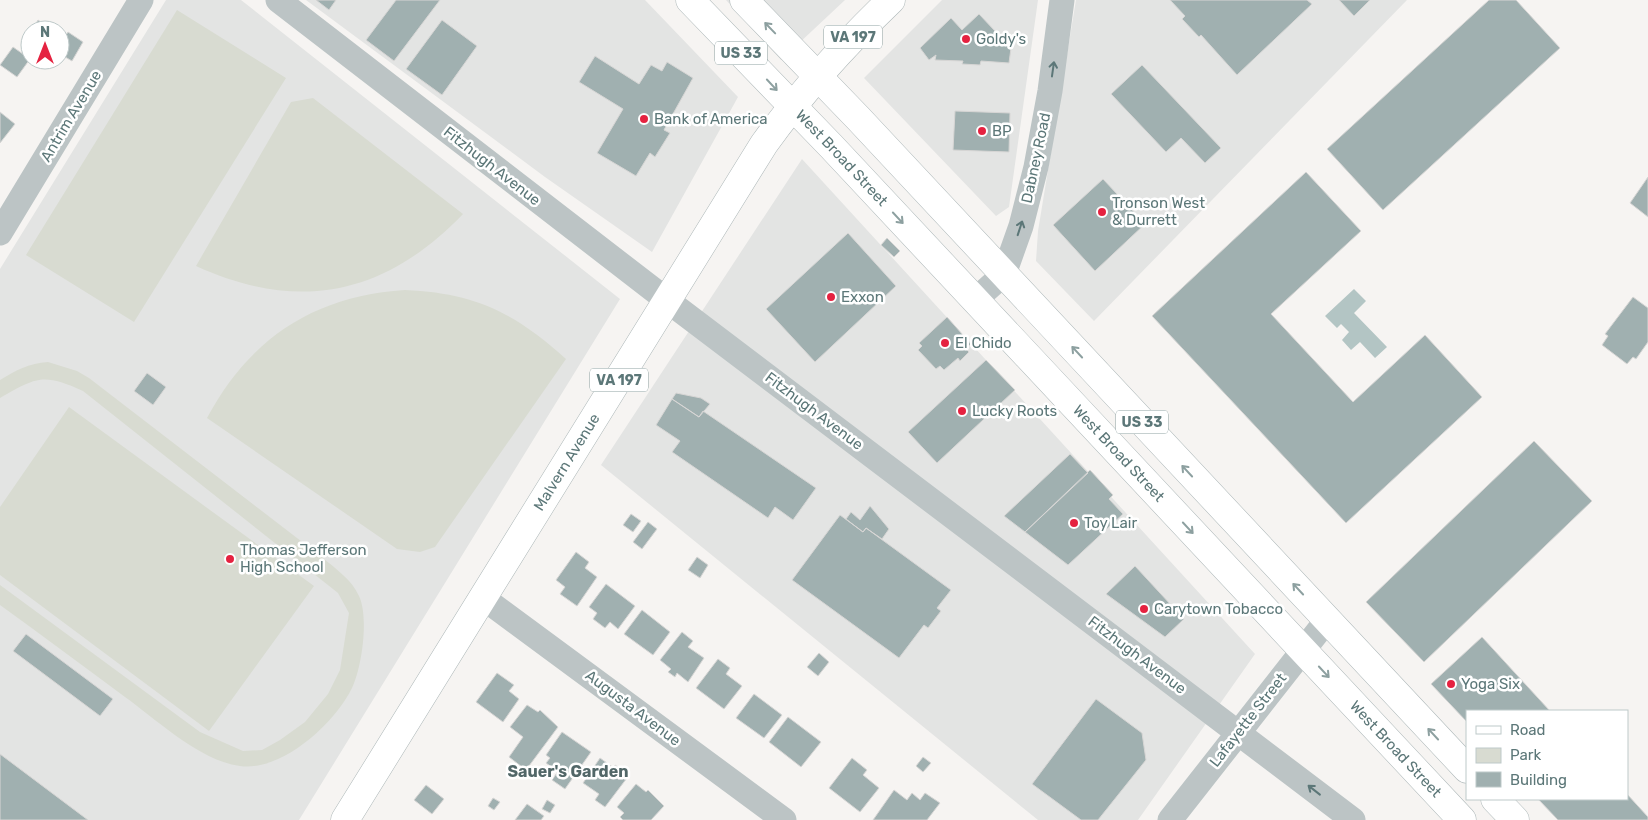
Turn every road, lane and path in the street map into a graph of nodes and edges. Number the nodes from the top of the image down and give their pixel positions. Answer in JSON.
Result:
{"nodes":[{"id":1,"x":141,"y":0,"type":"edge"},
{"id":2,"x":278,"y":0,"type":"edge"},
{"id":3,"x":690,"y":0,"type":"edge"},
{"id":4,"x":744,"y":0,"type":"edge"},
{"id":5,"x":891,"y":0,"type":"edge"},
{"id":6,"x":1062,"y":0,"type":"edge"},
{"id":7,"x":816,"y":76,"type":"junction"},
{"id":8,"x":791,"y":106,"type":"junction"},
{"id":9,"x":0,"y":232,"type":"edge"},
{"id":10,"x":1004,"y":274,"type":"junction"},
{"id":11,"x":975,"y":300,"type":"junction"},
{"id":12,"x":668,"y":301,"type":"junction"},
{"id":13,"x":482,"y":597,"type":"junction"},
{"id":14,"x":1327,"y":620,"type":"junction"},
{"id":15,"x":1303,"y":651,"type":"junction"},
{"id":16,"x":1238,"y":732,"type":"junction"},
{"id":17,"x":1466,"y":768,"type":"edge"},
{"id":18,"x":1496,"y":800,"type":"edge"},
{"id":19,"x":345,"y":820,"type":"edge"},
{"id":20,"x":784,"y":820,"type":"edge"},
{"id":21,"x":1170,"y":820,"type":"edge"},
{"id":22,"x":1353,"y":820,"type":"edge"},
{"id":23,"x":1462,"y":820,"type":"edge"},
{"id":24,"x":1515,"y":820,"type":"edge"}],
"edges":[{"from":1,"to":9,"type":"street","name":"Antrim Avenue"},
{"from":2,"to":12,"type":"street","name":"Fitzhugh Avenue"},
{"from":3,"to":8,"type":"main road","name":"West Broad Street","number":"US 33","one_way":true},
{"from":7,"to":4,"type":"main road","number":"US 33","one_way":true},
{"from":5,"to":7,"type":"main road","number":"VA 197"},
{"from":10,"to":6,"type":"street","name":"Dabney Road","one_way":true},
{"from":7,"to":8,"type":"main road","number":"VA 197"},
{"from":7,"to":10,"type":"main road","number":"US 33"},
{"from":8,"to":11,"type":"main road","name":"West Broad Street","number":"US 33","one_way":true},
{"from":8,"to":12,"type":"main road","name":"Malvern Avenue","number":"VA 197"},
{"from":10,"to":11,"type":"street","name":"Dabney Road"},
{"from":14,"to":10,"type":"main road","number":"US 33","one_way":true},
{"from":11,"to":15,"type":"main road","name":"West Broad Street","number":"US 33","one_way":true},
{"from":12,"to":13,"type":"main road","name":"Malvern Avenue","number":"VA 197"},
{"from":12,"to":16,"type":"street","name":"Fitzhugh Avenue"},
{"from":13,"to":19,"type":"main road","name":"Malvern Avenue","number":"VA 197"},
{"from":13,"to":20,"type":"street","name":"Augusta Avenue"},
{"from":14,"to":15,"type":"street","name":"Lafayette Street"},
{"from":17,"to":14,"type":"main road","number":"US 33","one_way":true},
{"from":15,"to":16,"type":"street","name":"Lafayette Street"},
{"from":15,"to":23,"type":"main road","name":"West Broad Street","number":"US 33","one_way":true},
{"from":16,"to":21,"type":"street","name":"Lafayette Street"},
{"from":22,"to":16,"type":"street","name":"Fitzhugh Avenue","one_way":true},
{"from":18,"to":24,"type":"main road"}]}
